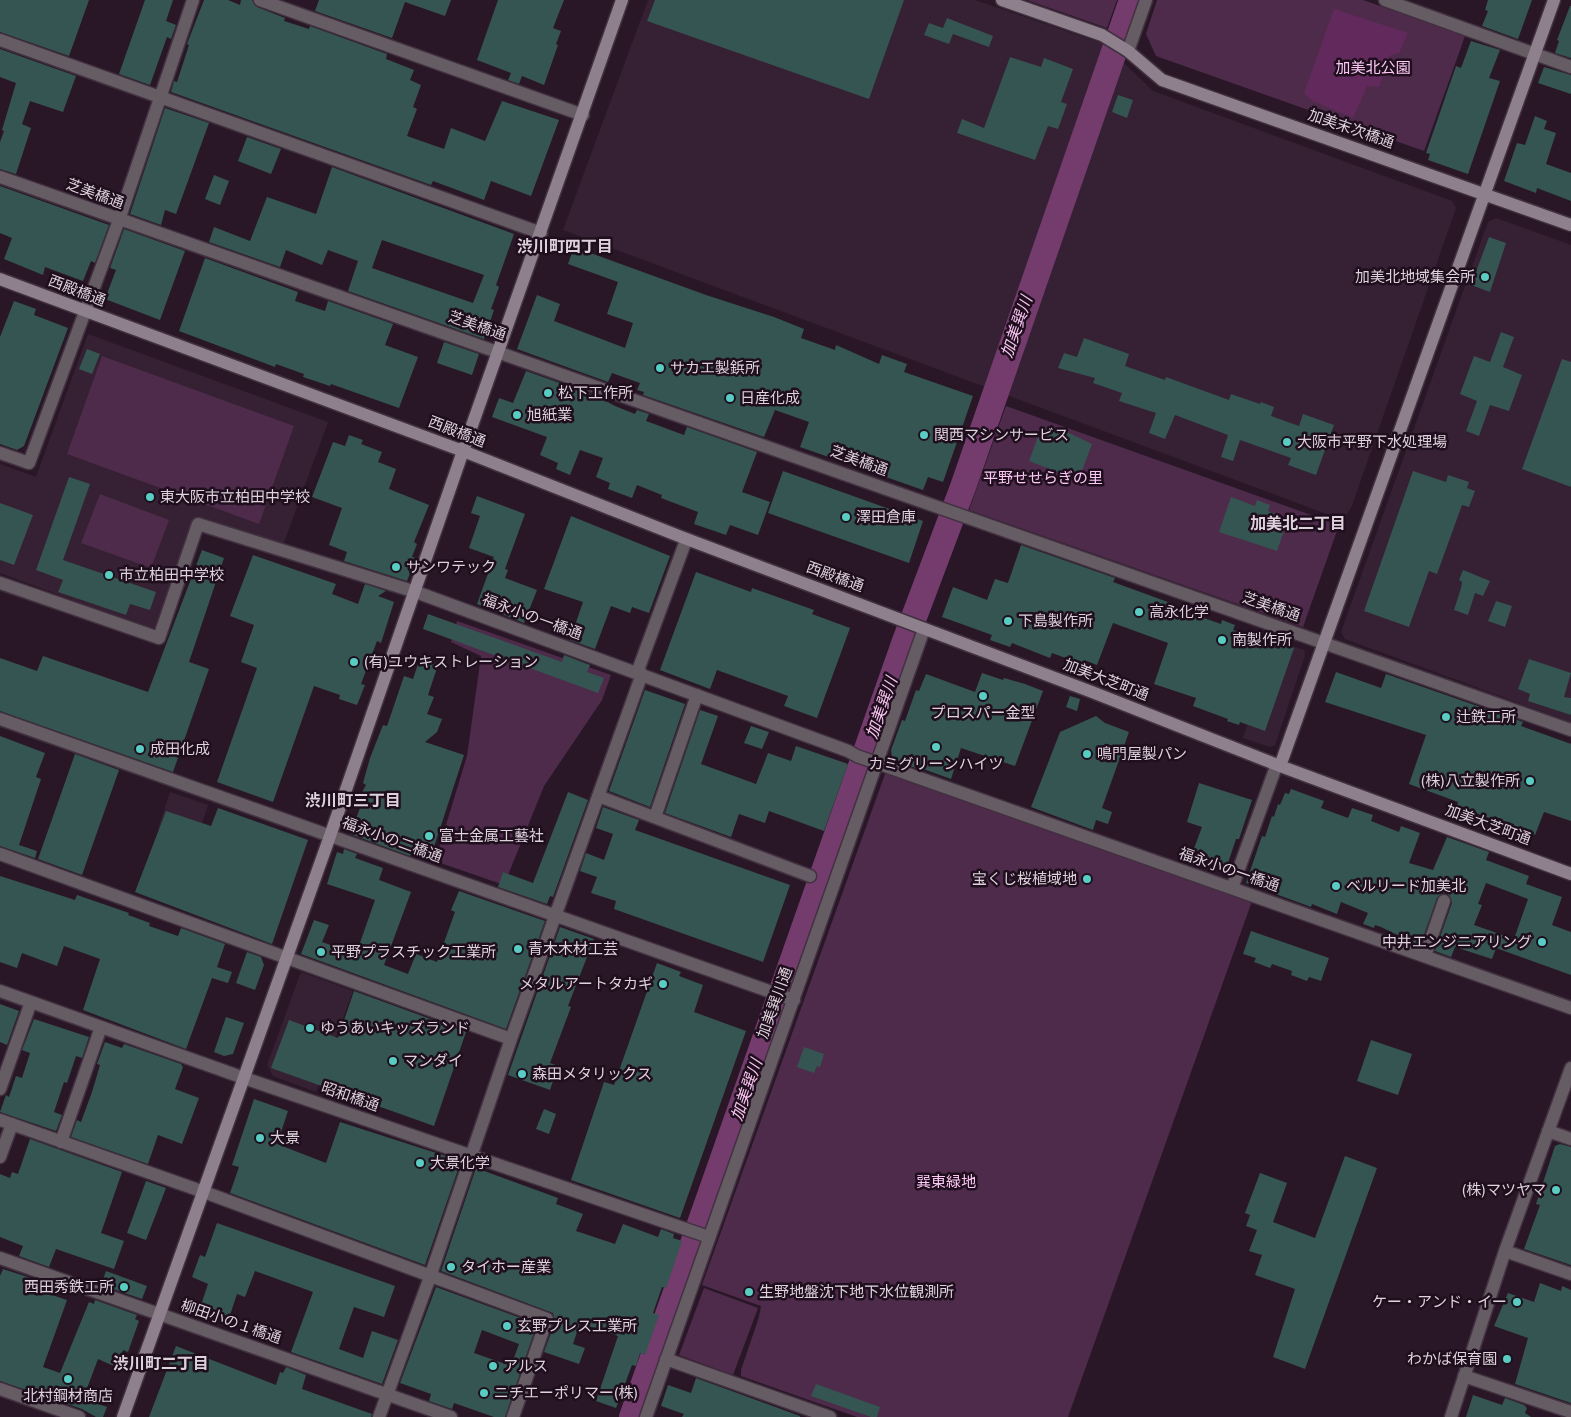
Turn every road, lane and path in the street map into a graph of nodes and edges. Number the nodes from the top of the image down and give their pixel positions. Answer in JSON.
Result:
{"nodes":[{"id":1,"x":193,"y":0,"type":"edge"},
{"id":2,"x":260,"y":0,"type":"edge"},
{"id":3,"x":1002,"y":0,"type":"edge"},
{"id":4,"x":1146,"y":0,"type":"edge"},
{"id":5,"x":1385,"y":0,"type":"edge"},
{"id":6,"x":1554,"y":0,"type":"edge"},
{"id":7,"x":620,"y":1,"type":"edge"},
{"id":8,"x":0,"y":40,"type":"edge"},
{"id":9,"x":1128,"y":50,"type":"junction"},
{"id":10,"x":1535,"y":54,"type":"junction"},
{"id":11,"x":1571,"y":66,"type":"edge"},
{"id":12,"x":160,"y":98,"type":"junction"},
{"id":13,"x":583,"y":115,"type":"junction"},
{"id":14,"x":0,"y":177,"type":"edge"},
{"id":15,"x":1485,"y":193,"type":"junction"},
{"id":16,"x":119,"y":220,"type":"junction"},
{"id":17,"x":1571,"y":224,"type":"edge"},
{"id":18,"x":541,"y":233,"type":"junction"},
{"id":19,"x":0,"y":279,"type":"edge"},
{"id":20,"x":86,"y":312,"type":"junction"},
{"id":21,"x":499,"y":351,"type":"junction"},
{"id":22,"x":463,"y":451,"type":"junction"},
{"id":23,"x":0,"y":453,"type":"edge"},
{"id":24,"x":684,"y":538,"type":"junction"},
{"id":25,"x":0,"y":583,"type":"edge"},
{"id":26,"x":416,"y":592,"type":"junction"},
{"id":27,"x":920,"y":627,"type":"junction"},
{"id":28,"x":1324,"y":643,"type":"junction"},
{"id":29,"x":639,"y":673,"type":"junction"},
{"id":30,"x":697,"y":695,"type":"junction"},
{"id":31,"x":0,"y":719,"type":"edge"},
{"id":32,"x":1571,"y":730,"type":"edge"},
{"id":33,"x":873,"y":761,"type":"junction"},
{"id":34,"x":1278,"y":765,"type":"junction"},
{"id":35,"x":598,"y":796,"type":"junction"},
{"id":36,"x":654,"y":816,"type":"junction"},
{"id":37,"x":330,"y":836,"type":"junction"},
{"id":38,"x":0,"y":854,"type":"edge"},
{"id":39,"x":1571,"y":874,"type":"edge"},
{"id":40,"x":810,"y":876,"type":"dead end"},
{"id":41,"x":1232,"y":888,"type":"junction"},
{"id":42,"x":1444,"y":901,"type":"dead end"},
{"id":43,"x":555,"y":915,"type":"junction"},
{"id":44,"x":1425,"y":956,"type":"junction"},
{"id":45,"x":287,"y":957,"type":"junction"},
{"id":46,"x":0,"y":991,"type":"edge"},
{"id":47,"x":793,"y":1000,"type":"junction"},
{"id":48,"x":31,"y":1002,"type":"junction"},
{"id":49,"x":1571,"y":1008,"type":"edge"},
{"id":50,"x":101,"y":1027,"type":"junction"},
{"id":51,"x":511,"y":1039,"type":"junction"},
{"id":52,"x":1571,"y":1068,"type":"edge"},
{"id":53,"x":244,"y":1078,"type":"junction"},
{"id":54,"x":0,"y":1089,"type":"edge"},
{"id":55,"x":6,"y":1122,"type":"edge"},
{"id":56,"x":1548,"y":1131,"type":"junction"},
{"id":57,"x":1571,"y":1140,"type":"edge"},
{"id":58,"x":61,"y":1142,"type":"junction"},
{"id":59,"x":473,"y":1155,"type":"junction"},
{"id":60,"x":0,"y":1157,"type":"edge"},
{"id":61,"x":204,"y":1192,"type":"junction"},
{"id":62,"x":709,"y":1237,"type":"junction"},
{"id":63,"x":1505,"y":1251,"type":"junction"},
{"id":64,"x":0,"y":1258,"type":"edge"},
{"id":65,"x":1571,"y":1274,"type":"edge"},
{"id":66,"x":430,"y":1277,"type":"junction"},
{"id":67,"x":160,"y":1315,"type":"junction"},
{"id":68,"x":666,"y":1358,"type":"junction"},
{"id":69,"x":1464,"y":1376,"type":"junction"},
{"id":70,"x":0,"y":1389,"type":"edge"},
{"id":71,"x":387,"y":1395,"type":"junction"},
{"id":72,"x":1571,"y":1412,"type":"edge"},
{"id":73,"x":80,"y":1417,"type":"edge"},
{"id":74,"x":123,"y":1417,"type":"edge"},
{"id":75,"x":379,"y":1417,"type":"edge"},
{"id":76,"x":451,"y":1417,"type":"edge"},
{"id":77,"x":513,"y":1417,"type":"edge"},
{"id":78,"x":646,"y":1417,"type":"edge"},
{"id":79,"x":829,"y":1417,"type":"edge"},
{"id":80,"x":1451,"y":1417,"type":"edge"}],
"edges":[{"from":1,"to":12,"type":"street"},
{"from":2,"to":13,"type":"street"},
{"from":3,"to":9,"type":"street","name":"加美末次橋通"},
{"from":4,"to":9,"type":"street"},
{"from":5,"to":10,"type":"street"},
{"from":6,"to":10,"type":"street"},
{"from":7,"to":13,"type":"street"},
{"from":8,"to":12,"type":"street"},
{"from":9,"to":15,"type":"street","name":"加美末次橋通"},
{"from":10,"to":11,"type":"street"},
{"from":10,"to":15,"type":"street"},
{"from":12,"to":16,"type":"street"},
{"from":12,"to":18,"type":"street"},
{"from":13,"to":18,"type":"street"},
{"from":14,"to":16,"type":"street","name":"芝美橋通"},
{"from":15,"to":17,"type":"street","name":"加美末次橋通"},
{"from":15,"to":28,"type":"street"},
{"from":16,"to":20,"type":"street"},
{"from":16,"to":21,"type":"street","name":"芝美橋通"},
{"from":18,"to":21,"type":"street"},
{"from":19,"to":20,"type":"street","name":"西殿橋通"},
{"from":20,"to":22,"type":"street","name":"西殿橋通"},
{"from":20,"to":23,"type":"street"},
{"from":21,"to":22,"type":"street"},
{"from":21,"to":28,"type":"street","name":"芝美橋通"},
{"from":22,"to":24,"type":"street","name":"西殿橋通"},
{"from":22,"to":26,"type":"street"},
{"from":24,"to":27,"type":"street","name":"西殿橋通"},
{"from":24,"to":29,"type":"street"},
{"from":25,"to":26,"type":"street","name":"福永小の一橋通"},
{"from":26,"to":29,"type":"street","name":"福永小の一橋通"},
{"from":26,"to":37,"type":"street"},
{"from":27,"to":33,"type":"street","name":"加美巽川通"},
{"from":27,"to":34,"type":"street","name":"加美大芝町通"},
{"from":28,"to":32,"type":"street","name":"芝美橋通"},
{"from":28,"to":34,"type":"street"},
{"from":29,"to":30,"type":"street","name":"福永小の一橋通"},
{"from":29,"to":35,"type":"street"},
{"from":30,"to":33,"type":"street","name":"福永小の一橋通"},
{"from":30,"to":36,"type":"street"},
{"from":31,"to":37,"type":"street","name":"福永小の二橋通"},
{"from":33,"to":41,"type":"street","name":"福永小の一橋通"},
{"from":33,"to":47,"type":"street","name":"加美巽川通"},
{"from":34,"to":39,"type":"street","name":"加美大芝町通"},
{"from":34,"to":41,"type":"street"},
{"from":35,"to":36,"type":"street"},
{"from":35,"to":43,"type":"street"},
{"from":36,"to":40,"type":"street"},
{"from":37,"to":43,"type":"street","name":"福永小の二橋通"},
{"from":37,"to":45,"type":"street"},
{"from":38,"to":45,"type":"street"},
{"from":41,"to":44,"type":"street","name":"福永小の一橋通"},
{"from":42,"to":44,"type":"street"},
{"from":43,"to":47,"type":"street","name":"福永小の二橋通"},
{"from":43,"to":51,"type":"street"},
{"from":44,"to":49,"type":"street","name":"福永小の一橋通"},
{"from":45,"to":51,"type":"street"},
{"from":45,"to":53,"type":"street"},
{"from":46,"to":48,"type":"street","name":"昭和橋通"},
{"from":47,"to":62,"type":"street","name":"加美巽川通"},
{"from":48,"to":50,"type":"street","name":"昭和橋通"},
{"from":48,"to":54,"type":"street"},
{"from":50,"to":53,"type":"street","name":"昭和橋通"},
{"from":50,"to":58,"type":"street"},
{"from":51,"to":59,"type":"street"},
{"from":52,"to":56,"type":"street"},
{"from":53,"to":59,"type":"street","name":"昭和橋通"},
{"from":53,"to":61,"type":"street"},
{"from":55,"to":58,"type":"street"},
{"from":55,"to":60,"type":"street"},
{"from":56,"to":57,"type":"street"},
{"from":56,"to":63,"type":"street"},
{"from":58,"to":61,"type":"street"},
{"from":59,"to":62,"type":"street","name":"昭和橋通"},
{"from":59,"to":66,"type":"street"},
{"from":61,"to":66,"type":"street"},
{"from":61,"to":67,"type":"street"},
{"from":62,"to":68,"type":"street","name":"加美巽川通"},
{"from":63,"to":65,"type":"street"},
{"from":63,"to":69,"type":"street"},
{"from":64,"to":67,"type":"street","name":"柳田小の１橋通"},
{"from":66,"to":71,"type":"street"},
{"from":66,"to":77,"type":"street"},
{"from":67,"to":71,"type":"street","name":"柳田小の１橋通"},
{"from":67,"to":74,"type":"street"},
{"from":68,"to":78,"type":"street","name":"加美巽川通"},
{"from":68,"to":79,"type":"street"},
{"from":69,"to":72,"type":"street"},
{"from":69,"to":80,"type":"street"},
{"from":70,"to":73,"type":"street"},
{"from":71,"to":75,"type":"street"},
{"from":71,"to":76,"type":"street","name":"柳田小の１橋通"}]}
